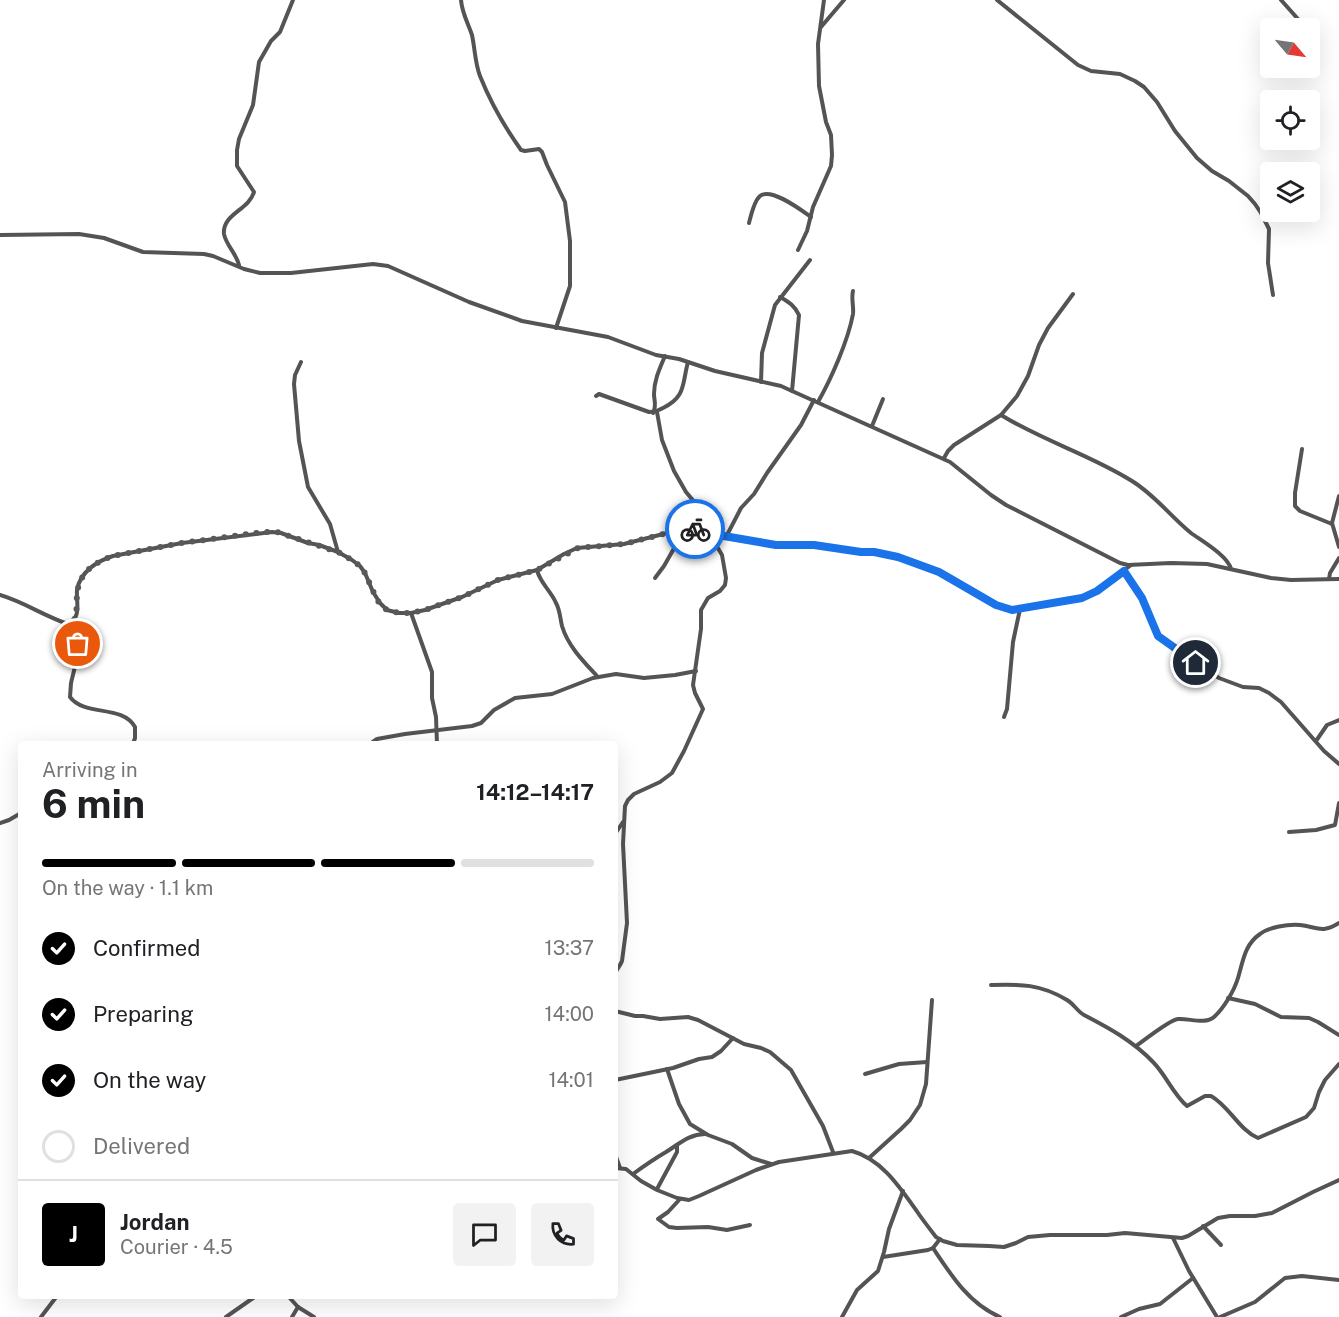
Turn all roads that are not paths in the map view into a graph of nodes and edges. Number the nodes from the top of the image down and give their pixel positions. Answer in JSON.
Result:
{"nodes":[{"id":1,"x":293,"y":0,"type":"edge"},
{"id":2,"x":460,"y":0,"type":"edge"},
{"id":3,"x":824,"y":0,"type":"edge"},
{"id":4,"x":844,"y":0,"type":"edge"},
{"id":5,"x":997,"y":0,"type":"edge"},
{"id":6,"x":1281,"y":0,"type":"edge"},
{"id":7,"x":1297,"y":18,"type":"edge"},
{"id":8,"x":820,"y":28,"type":"junction"},
{"id":9,"x":811,"y":217,"type":"junction"},
{"id":10,"x":749,"y":223,"type":"dead end"},
{"id":11,"x":0,"y":235,"type":"edge"},
{"id":12,"x":798,"y":250,"type":"dead end"},
{"id":13,"x":810,"y":260,"type":"dead end"},
{"id":14,"x":239,"y":266,"type":"junction"},
{"id":15,"x":853,"y":291,"type":"dead end"},
{"id":16,"x":1073,"y":294,"type":"dead end"},
{"id":17,"x":1273,"y":295,"type":"dead end"},
{"id":18,"x":780,"y":297,"type":"junction"},
{"id":19,"x":556,"y":328,"type":"junction"},
{"id":20,"x":665,"y":356,"type":"junction"},
{"id":21,"x":301,"y":362,"type":"dead end"},
{"id":22,"x":688,"y":362,"type":"junction"},
{"id":23,"x":761,"y":382,"type":"junction"},
{"id":24,"x":792,"y":391,"type":"junction"},
{"id":25,"x":596,"y":396,"type":"dead end"},
{"id":26,"x":884,"y":399,"type":"dead end"},
{"id":27,"x":816,"y":401,"type":"junction"},
{"id":28,"x":655,"y":412,"type":"junction"},
{"id":29,"x":1001,"y":415,"type":"junction"},
{"id":30,"x":872,"y":426,"type":"junction"},
{"id":31,"x":1302,"y":449,"type":"dead end"},
{"id":32,"x":944,"y":458,"type":"junction"},
{"id":33,"x":1339,"y":496,"type":"edge"},
{"id":34,"x":1332,"y":524,"type":"junction"},
{"id":35,"x":686,"y":528,"type":"junction"},
{"id":36,"x":709,"y":533,"type":"junction"},
{"id":37,"x":714,"y":534,"type":"junction"},
{"id":38,"x":726,"y":537,"type":"junction"},
{"id":39,"x":1339,"y":547,"type":"edge"},
{"id":40,"x":338,"y":552,"type":"junction"},
{"id":41,"x":1339,"y":558,"type":"edge"},
{"id":42,"x":1132,"y":564,"type":"junction"},
{"id":43,"x":1231,"y":568,"type":"junction"},
{"id":44,"x":537,"y":570,"type":"junction"},
{"id":45,"x":1124,"y":571,"type":"junction"},
{"id":46,"x":655,"y":578,"type":"dead end"},
{"id":47,"x":1329,"y":579,"type":"junction"},
{"id":48,"x":1339,"y":579,"type":"edge"},
{"id":49,"x":0,"y":595,"type":"edge"},
{"id":50,"x":1020,"y":609,"type":"junction"},
{"id":51,"x":411,"y":613,"type":"junction"},
{"id":52,"x":68,"y":624,"type":"junction"},
{"id":53,"x":696,"y":670,"type":"junction"},
{"id":54,"x":598,"y":676,"type":"junction"},
{"id":55,"x":1004,"y":717,"type":"dead end"},
{"id":56,"x":1339,"y":720,"type":"edge"},
{"id":57,"x":437,"y":730,"type":"junction"},
{"id":58,"x":134,"y":741,"type":"edge"},
{"id":59,"x":374,"y":741,"type":"edge"},
{"id":60,"x":437,"y":741,"type":"edge"},
{"id":61,"x":1316,"y":741,"type":"junction"},
{"id":62,"x":1339,"y":764,"type":"edge"},
{"id":63,"x":1339,"y":803,"type":"edge"},
{"id":64,"x":18,"y":815,"type":"edge"},
{"id":65,"x":624,"y":821,"type":"junction"},
{"id":66,"x":0,"y":822,"type":"edge"},
{"id":67,"x":618,"y":830,"type":"edge"},
{"id":68,"x":1289,"y":832,"type":"dead end"},
{"id":69,"x":1339,"y":923,"type":"edge"},
{"id":70,"x":618,"y":968,"type":"edge"},
{"id":71,"x":991,"y":985,"type":"dead end"},
{"id":72,"x":1228,"y":998,"type":"junction"},
{"id":73,"x":932,"y":1000,"type":"dead end"},
{"id":74,"x":618,"y":1012,"type":"edge"},
{"id":75,"x":1339,"y":1035,"type":"edge"},
{"id":76,"x":733,"y":1038,"type":"junction"},
{"id":77,"x":1136,"y":1046,"type":"junction"},
{"id":78,"x":927,"y":1062,"type":"junction"},
{"id":79,"x":1339,"y":1064,"type":"edge"},
{"id":80,"x":667,"y":1069,"type":"junction"},
{"id":81,"x":865,"y":1074,"type":"dead end"},
{"id":82,"x":618,"y":1079,"type":"edge"},
{"id":83,"x":705,"y":1134,"type":"junction"},
{"id":84,"x":677,"y":1144,"type":"junction"},
{"id":85,"x":834,"y":1153,"type":"junction"},
{"id":86,"x":869,"y":1158,"type":"junction"},
{"id":87,"x":772,"y":1164,"type":"junction"},
{"id":88,"x":618,"y":1168,"type":"edge"},
{"id":89,"x":633,"y":1174,"type":"junction"},
{"id":90,"x":1339,"y":1180,"type":"edge"},
{"id":91,"x":657,"y":1190,"type":"junction"},
{"id":92,"x":903,"y":1191,"type":"junction"},
{"id":93,"x":680,"y":1198,"type":"junction"},
{"id":94,"x":750,"y":1225,"type":"dead end"},
{"id":95,"x":1203,"y":1226,"type":"junction"},
{"id":96,"x":1173,"y":1238,"type":"junction"},
{"id":97,"x":940,"y":1239,"type":"junction"},
{"id":98,"x":1221,"y":1245,"type":"dead end"},
{"id":99,"x":933,"y":1248,"type":"junction"},
{"id":100,"x":883,"y":1257,"type":"junction"},
{"id":101,"x":1193,"y":1278,"type":"junction"},
{"id":102,"x":1339,"y":1280,"type":"edge"},
{"id":103,"x":55,"y":1299,"type":"edge"},
{"id":104,"x":252,"y":1299,"type":"edge"},
{"id":105,"x":291,"y":1299,"type":"edge"},
{"id":106,"x":298,"y":1307,"type":"junction"},
{"id":107,"x":41,"y":1317,"type":"edge"},
{"id":108,"x":226,"y":1317,"type":"edge"},
{"id":109,"x":292,"y":1317,"type":"edge"},
{"id":110,"x":314,"y":1317,"type":"edge"},
{"id":111,"x":842,"y":1317,"type":"edge"},
{"id":112,"x":1000,"y":1317,"type":"edge"},
{"id":113,"x":1121,"y":1317,"type":"edge"},
{"id":114,"x":1219,"y":1317,"type":"edge"}],
"edges":[{"from":1,"to":14,"type":"street"},
{"from":2,"to":19,"type":"street"},
{"from":3,"to":8,"type":"street"},
{"from":4,"to":8,"type":"street"},
{"from":5,"to":17,"type":"street"},
{"from":6,"to":7,"type":"street"},
{"from":8,"to":9,"type":"street"},
{"from":9,"to":10,"type":"street"},
{"from":9,"to":12,"type":"street"},
{"from":11,"to":14,"type":"street"},
{"from":13,"to":18,"type":"street"},
{"from":14,"to":19,"type":"street"},
{"from":15,"to":27,"type":"street"},
{"from":16,"to":29,"type":"street"},
{"from":18,"to":23,"type":"street"},
{"from":18,"to":24,"type":"street"},
{"from":19,"to":20,"type":"street"},
{"from":20,"to":22,"type":"street"},
{"from":20,"to":28,"type":"street"},
{"from":21,"to":40,"type":"street"},
{"from":22,"to":23,"type":"street"},
{"from":22,"to":28,"type":"street"},
{"from":23,"to":24,"type":"street"},
{"from":24,"to":27,"type":"street"},
{"from":25,"to":28,"type":"street"},
{"from":26,"to":30,"type":"street"},
{"from":27,"to":30,"type":"street"},
{"from":27,"to":38,"type":"street"},
{"from":28,"to":37,"type":"street"},
{"from":29,"to":32,"type":"street"},
{"from":29,"to":43,"type":"street"},
{"from":30,"to":32,"type":"street"},
{"from":31,"to":34,"type":"street"},
{"from":32,"to":42,"type":"street"},
{"from":33,"to":34,"type":"street"},
{"from":34,"to":39,"type":"street"},
{"from":35,"to":36,"type":"street"},
{"from":35,"to":44,"type":"street"},
{"from":35,"to":46,"type":"street"},
{"from":36,"to":37,"type":"street"},
{"from":36,"to":53,"type":"street"},
{"from":37,"to":38,"type":"street"},
{"from":38,"to":50,"type":"street"},
{"from":40,"to":51,"type":"street"},
{"from":40,"to":52,"type":"street"},
{"from":41,"to":47,"type":"street"},
{"from":42,"to":43,"type":"street"},
{"from":42,"to":45,"type":"street"},
{"from":43,"to":47,"type":"street"},
{"from":44,"to":51,"type":"street"},
{"from":44,"to":54,"type":"street"},
{"from":45,"to":50,"type":"street"},
{"from":45,"to":61,"type":"street"},
{"from":47,"to":48,"type":"street"},
{"from":49,"to":52,"type":"street"},
{"from":50,"to":55,"type":"street"},
{"from":51,"to":57,"type":"street"},
{"from":52,"to":58,"type":"street"},
{"from":53,"to":54,"type":"street"},
{"from":53,"to":65,"type":"street"},
{"from":54,"to":57,"type":"street"},
{"from":56,"to":61,"type":"street"},
{"from":57,"to":59,"type":"street"},
{"from":57,"to":60,"type":"street"},
{"from":61,"to":62,"type":"street"},
{"from":63,"to":68,"type":"street"},
{"from":64,"to":66,"type":"street"},
{"from":65,"to":67,"type":"street"},
{"from":65,"to":70,"type":"street"},
{"from":69,"to":72,"type":"street"},
{"from":71,"to":77,"type":"street"},
{"from":72,"to":75,"type":"street"},
{"from":72,"to":77,"type":"street"},
{"from":73,"to":78,"type":"street"},
{"from":74,"to":76,"type":"street"},
{"from":76,"to":80,"type":"street"},
{"from":76,"to":85,"type":"street"},
{"from":77,"to":79,"type":"street"},
{"from":78,"to":81,"type":"street"},
{"from":78,"to":86,"type":"street"},
{"from":80,"to":82,"type":"street"},
{"from":80,"to":83,"type":"street"},
{"from":83,"to":84,"type":"street"},
{"from":83,"to":87,"type":"street"},
{"from":84,"to":89,"type":"street"},
{"from":84,"to":91,"type":"street"},
{"from":85,"to":86,"type":"street"},
{"from":85,"to":87,"type":"street"},
{"from":86,"to":92,"type":"street"},
{"from":87,"to":93,"type":"street"},
{"from":88,"to":89,"type":"street"},
{"from":89,"to":91,"type":"street"},
{"from":90,"to":95,"type":"street"},
{"from":91,"to":93,"type":"street"},
{"from":92,"to":97,"type":"street"},
{"from":92,"to":100,"type":"street"},
{"from":93,"to":94,"type":"street"},
{"from":95,"to":96,"type":"street"},
{"from":95,"to":98,"type":"street"},
{"from":96,"to":97,"type":"street"},
{"from":96,"to":101,"type":"street"},
{"from":97,"to":99,"type":"street"},
{"from":99,"to":100,"type":"street"},
{"from":99,"to":112,"type":"street"},
{"from":100,"to":111,"type":"street"},
{"from":101,"to":113,"type":"street"},
{"from":101,"to":114,"type":"street"},
{"from":102,"to":114,"type":"street"},
{"from":103,"to":107,"type":"street"},
{"from":104,"to":108,"type":"street"},
{"from":105,"to":106,"type":"street"},
{"from":106,"to":109,"type":"street"},
{"from":106,"to":110,"type":"street"}]}
